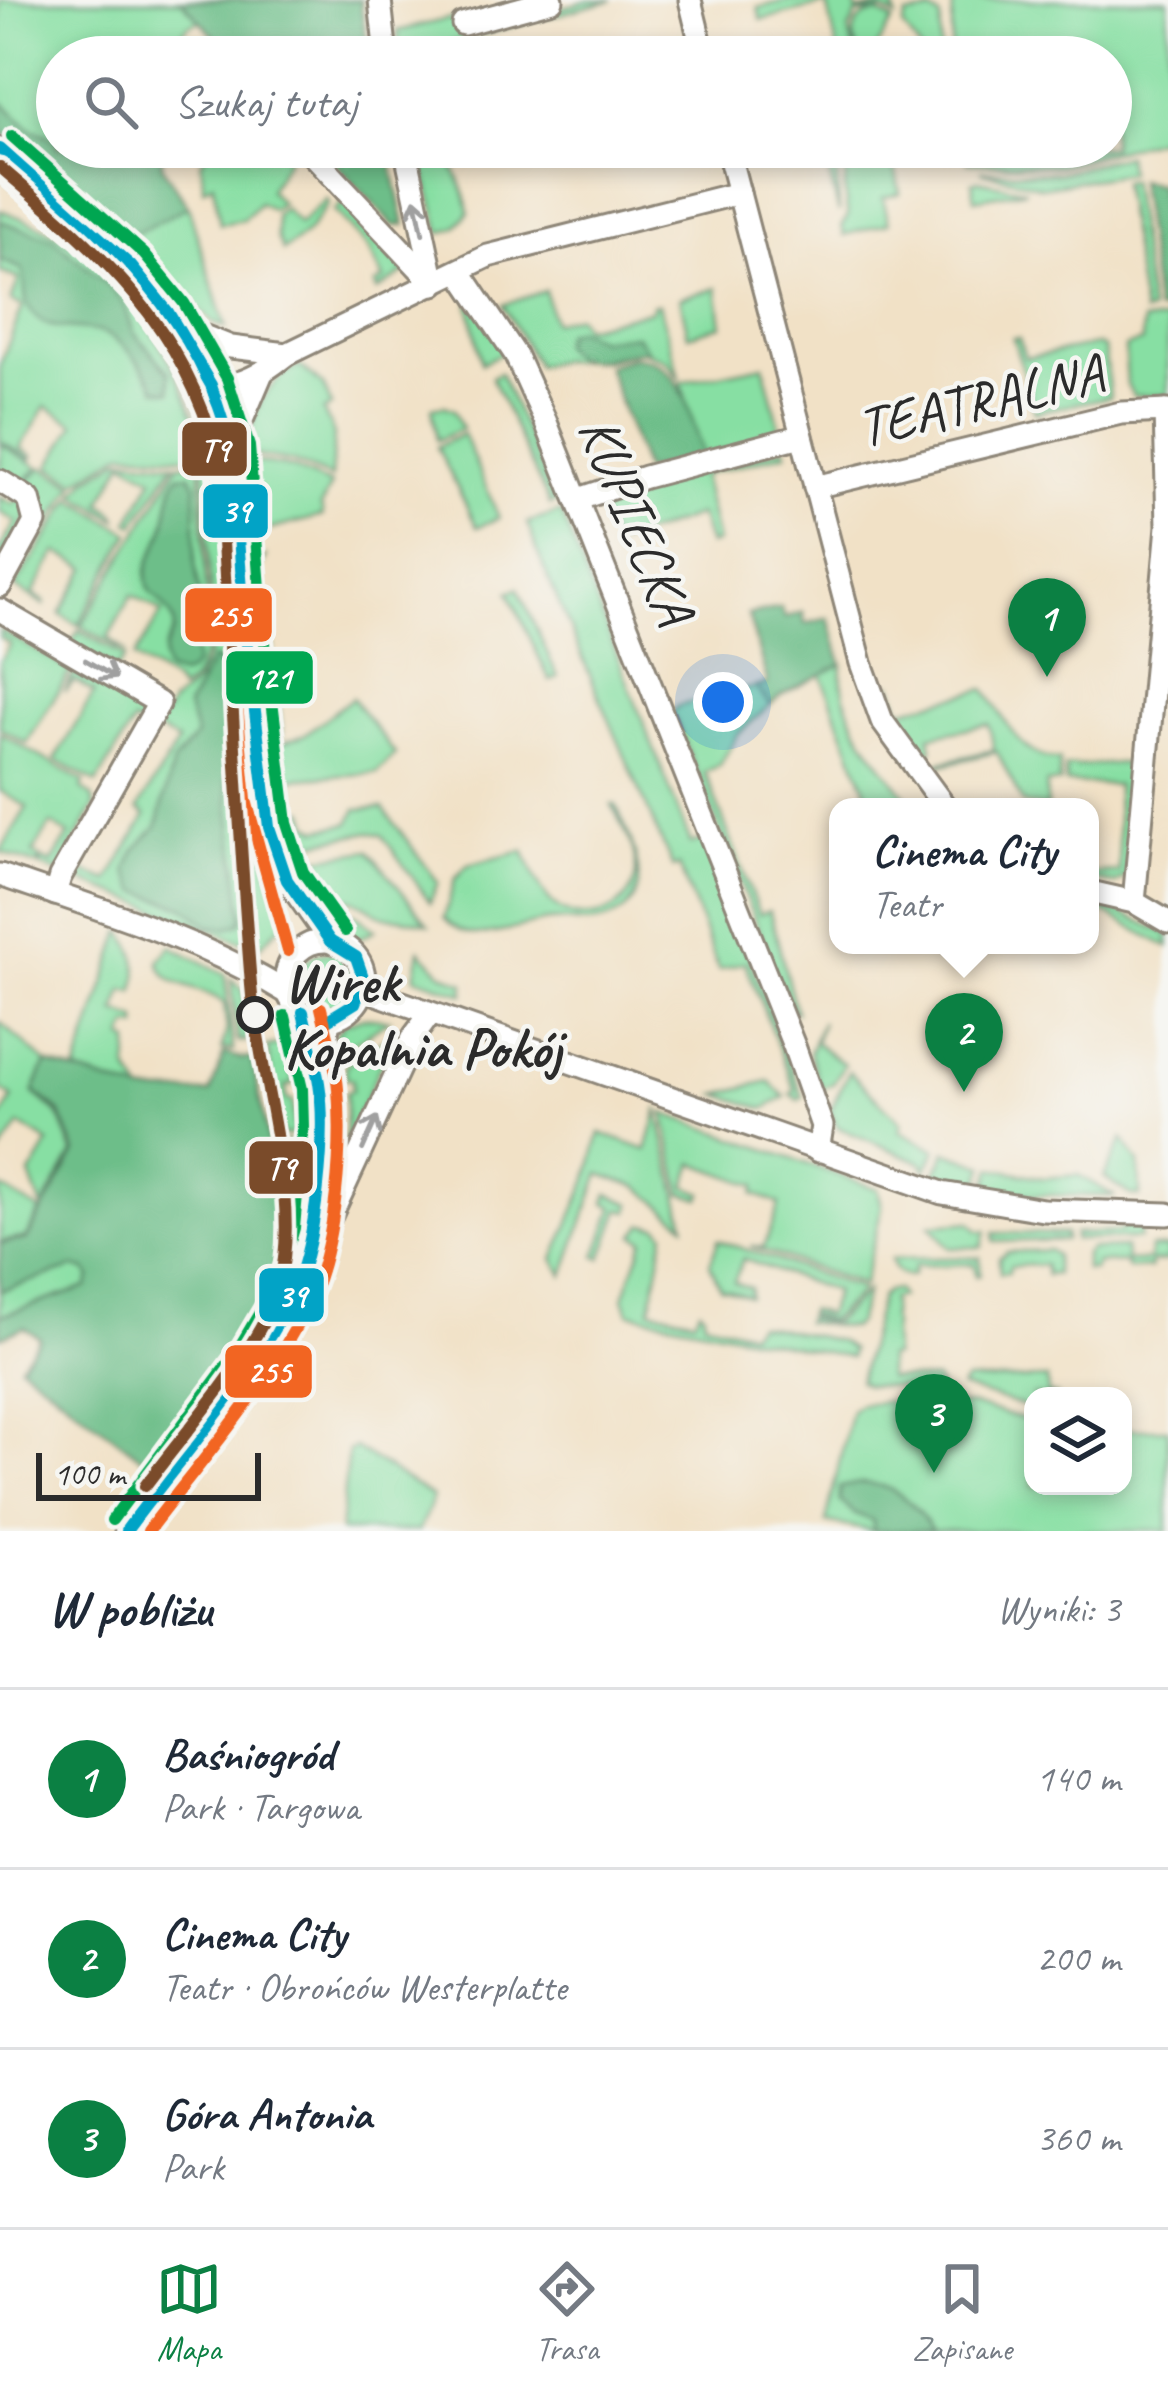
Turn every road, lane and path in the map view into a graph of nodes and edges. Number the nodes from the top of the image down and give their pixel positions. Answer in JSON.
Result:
{"nodes":[{"id":1,"x":380,"y":0,"type":"edge"},
{"id":2,"x":552,"y":0,"type":"edge"},
{"id":3,"x":690,"y":0,"type":"edge"},
{"id":4,"x":463,"y":24,"type":"dead end"},
{"id":5,"x":384,"y":36,"type":"edge"},
{"id":6,"x":699,"y":36,"type":"edge"},
{"id":7,"x":0,"y":149,"type":"edge"},
{"id":8,"x":325,"y":168,"type":"edge"},
{"id":9,"x":409,"y":168,"type":"edge"},
{"id":10,"x":732,"y":168,"type":"edge"},
{"id":11,"x":739,"y":193,"type":"junction"},
{"id":12,"x":460,"y":272,"type":"junction"},
{"id":13,"x":434,"y":284,"type":"junction"},
{"id":14,"x":177,"y":326,"type":"junction"},
{"id":15,"x":231,"y":347,"type":"junction"},
{"id":16,"x":287,"y":354,"type":"junction"},
{"id":17,"x":262,"y":373,"type":"junction"},
{"id":18,"x":208,"y":378,"type":"junction"},
{"id":19,"x":1167,"y":411,"type":"edge"},
{"id":20,"x":801,"y":436,"type":"junction"},
{"id":21,"x":231,"y":447,"type":"junction"},
{"id":22,"x":0,"y":481,"type":"edge"},
{"id":23,"x":815,"y":487,"type":"junction"},
{"id":24,"x":578,"y":499,"type":"junction"},
{"id":25,"x":0,"y":586,"type":"edge"},
{"id":26,"x":0,"y":610,"type":"edge"},
{"id":27,"x":938,"y":798,"type":"edge"},
{"id":28,"x":0,"y":874,"type":"edge"},
{"id":29,"x":287,"y":880,"type":"junction"},
{"id":30,"x":55,"y":894,"type":"junction"},
{"id":31,"x":1099,"y":894,"type":"edge"},
{"id":32,"x":1134,"y":902,"type":"junction"},
{"id":33,"x":1168,"y":922,"type":"edge"},
{"id":34,"x":330,"y":941,"type":"junction"},
{"id":35,"x":305,"y":947,"type":"junction"},
{"id":36,"x":228,"y":958,"type":"junction"},
{"id":37,"x":287,"y":970,"type":"junction"},
{"id":38,"x":363,"y":989,"type":"junction"},
{"id":39,"x":288,"y":993,"type":"junction"},
{"id":40,"x":303,"y":1012,"type":"junction"},
{"id":41,"x":340,"y":1014,"type":"junction"},
{"id":42,"x":434,"y":1017,"type":"junction"},
{"id":43,"x":320,"y":1087,"type":"junction"},
{"id":44,"x":818,"y":1151,"type":"junction"},
{"id":45,"x":1167,"y":1213,"type":"edge"},
{"id":46,"x":312,"y":1232,"type":"junction"},
{"id":47,"x":126,"y":1531,"type":"edge"}],
"edges":[{"from":1,"to":5,"type":"street"},
{"from":2,"to":4,"type":"street"},
{"from":3,"to":6,"type":"street"},
{"from":7,"to":14,"type":"street"},
{"from":8,"to":13,"type":"street"},
{"from":13,"to":9,"type":"street","one_way":true},
{"from":10,"to":11,"type":"street"},
{"from":11,"to":12,"type":"street"},
{"from":11,"to":20,"type":"street"},
{"from":12,"to":13,"type":"street"},
{"from":12,"to":24,"type":"street","name":"KUPIECKA"},
{"from":13,"to":16,"type":"street"},
{"from":14,"to":15,"type":"street"},
{"from":14,"to":18,"type":"street"},
{"from":15,"to":16,"type":"street"},
{"from":15,"to":18,"type":"street"},
{"from":16,"to":17,"type":"street"},
{"from":17,"to":18,"type":"street"},
{"from":17,"to":21,"type":"street"},
{"from":18,"to":21,"type":"street"},
{"from":19,"to":23,"type":"street","name":"TEATRALNA"},
{"from":19,"to":32,"type":"street"},
{"from":20,"to":23,"type":"street"},
{"from":20,"to":24,"type":"street"},
{"from":21,"to":29,"type":"street"},
{"from":22,"to":25,"type":"street"},
{"from":23,"to":27,"type":"street"},
{"from":24,"to":44,"type":"street","name":"KUPIECKA"},
{"from":26,"to":30,"type":"street","one_way":true},
{"from":28,"to":30,"type":"street"},
{"from":29,"to":34,"type":"street"},
{"from":29,"to":35,"type":"street"},
{"from":30,"to":36,"type":"street"},
{"from":31,"to":32,"type":"street"},
{"from":32,"to":33,"type":"street"},
{"from":34,"to":35,"type":"street"},
{"from":34,"to":38,"type":"street"},
{"from":35,"to":37,"type":"street"},
{"from":36,"to":37,"type":"street"},
{"from":36,"to":39,"type":"street"},
{"from":37,"to":39,"type":"street"},
{"from":38,"to":41,"type":"street"},
{"from":38,"to":42,"type":"street"},
{"from":39,"to":40,"type":"street"},
{"from":40,"to":41,"type":"street"},
{"from":40,"to":43,"type":"street"},
{"from":41,"to":42,"type":"street"},
{"from":41,"to":43,"type":"street"},
{"from":42,"to":44,"type":"street"},
{"from":46,"to":42,"type":"street","one_way":true},
{"from":43,"to":46,"type":"street"},
{"from":44,"to":45,"type":"street"},
{"from":46,"to":47,"type":"street"}]}
